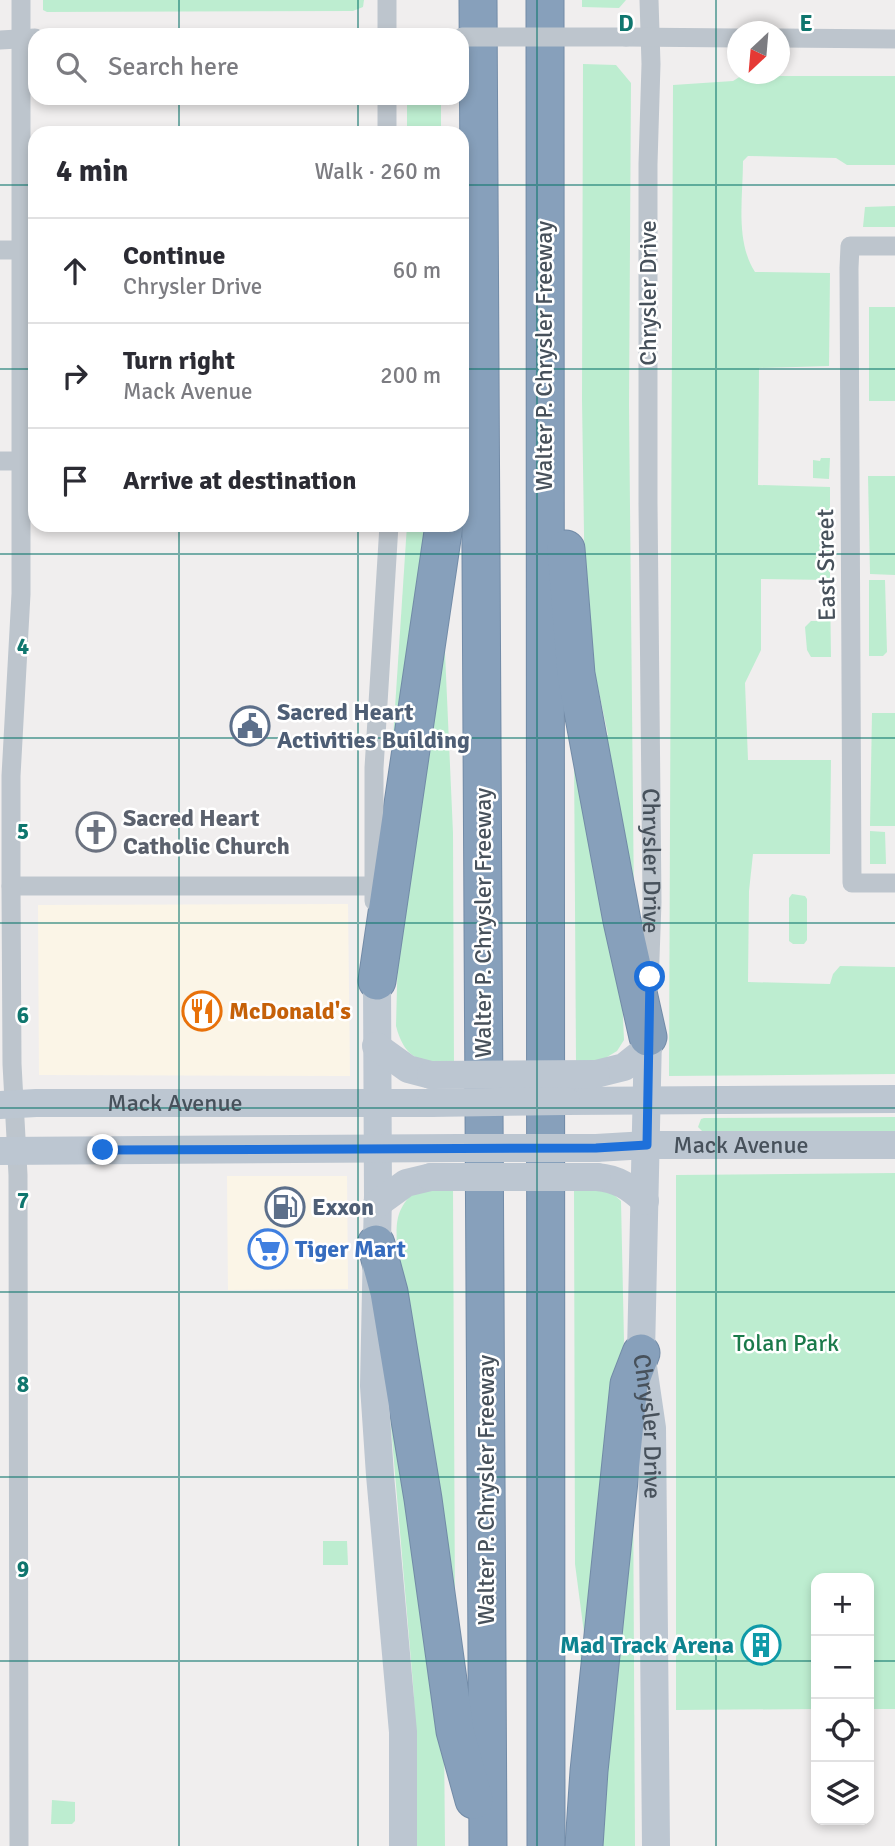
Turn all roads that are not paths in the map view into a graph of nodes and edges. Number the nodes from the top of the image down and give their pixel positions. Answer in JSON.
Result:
{"nodes":[{"id":1,"x":21,"y":0,"type":"edge"},
{"id":2,"x":387,"y":0,"type":"edge"},
{"id":3,"x":478,"y":0,"type":"edge"},
{"id":4,"x":545,"y":0,"type":"edge"},
{"id":5,"x":649,"y":0,"type":"edge"},
{"id":6,"x":387,"y":28,"type":"edge"},
{"id":7,"x":469,"y":37,"type":"edge"},
{"id":8,"x":651,"y":37,"type":"junction"},
{"id":9,"x":727,"y":37,"type":"edge"},
{"id":10,"x":790,"y":38,"type":"edge"},
{"id":11,"x":28,"y":39,"type":"edge"},
{"id":12,"x":895,"y":39,"type":"edge"},
{"id":13,"x":0,"y":40,"type":"edge"},
{"id":14,"x":387,"y":105,"type":"edge"},
{"id":15,"x":478,"y":106,"type":"junction"},
{"id":16,"x":387,"y":126,"type":"edge"},
{"id":17,"x":469,"y":146,"type":"edge"},
{"id":18,"x":544,"y":238,"type":"junction"},
{"id":19,"x":895,"y":246,"type":"edge"},
{"id":20,"x":0,"y":250,"type":"edge"},
{"id":21,"x":22,"y":250,"type":"junction"},
{"id":22,"x":0,"y":461,"type":"edge"},
{"id":23,"x":22,"y":461,"type":"junction"},
{"id":24,"x":389,"y":532,"type":"edge"},
{"id":25,"x":443,"y":532,"type":"edge"},
{"id":26,"x":895,"y":883,"type":"edge"},
{"id":27,"x":11,"y":886,"type":"junction"},
{"id":28,"x":374,"y":886,"type":"junction"},
{"id":29,"x":377,"y":981,"type":"junction"},
{"id":30,"x":648,"y":1043,"type":"junction"},
{"id":31,"x":376,"y":1046,"type":"junction"},
{"id":32,"x":895,"y":1099,"type":"edge"},
{"id":33,"x":647,"y":1101,"type":"junction"},
{"id":34,"x":687,"y":1101,"type":"junction"},
{"id":35,"x":331,"y":1102,"type":"junction"},
{"id":36,"x":377,"y":1103,"type":"junction"},
{"id":37,"x":7,"y":1104,"type":"edge"},
{"id":38,"x":647,"y":1145,"type":"junction"},
{"id":39,"x":689,"y":1145,"type":"junction"},
{"id":40,"x":895,"y":1145,"type":"edge"},
{"id":41,"x":332,"y":1148,"type":"junction"},
{"id":42,"x":377,"y":1148,"type":"junction"},
{"id":43,"x":8,"y":1151,"type":"edge"},
{"id":44,"x":645,"y":1202,"type":"junction"},
{"id":45,"x":377,"y":1204,"type":"junction"},
{"id":46,"x":376,"y":1244,"type":"junction"},
{"id":47,"x":641,"y":1353,"type":"junction"},
{"id":48,"x":19,"y":1846,"type":"edge"},
{"id":49,"x":403,"y":1846,"type":"edge"},
{"id":50,"x":487,"y":1846,"type":"edge"},
{"id":51,"x":546,"y":1846,"type":"edge"},
{"id":52,"x":584,"y":1846,"type":"edge"},
{"id":53,"x":656,"y":1846,"type":"edge"}],
"edges":[{"from":1,"to":11,"type":"street"},
{"from":2,"to":6,"type":"street"},
{"from":3,"to":15,"type":"highway","name":"Walter P. Chrysler Freeway"},
{"from":4,"to":18,"type":"highway","name":"Walter P. Chrysler Freeway"},
{"from":5,"to":8,"type":"street","name":"Chrysler Drive"},
{"from":7,"to":8,"type":"street","bridge":true},
{"from":8,"to":9,"type":"street"},
{"from":8,"to":30,"type":"street","name":"Chrysler Drive"},
{"from":10,"to":12,"type":"street"},
{"from":11,"to":13,"type":"street"},
{"from":11,"to":21,"type":"street"},
{"from":14,"to":16,"type":"street"},
{"from":15,"to":17,"type":"highway"},
{"from":15,"to":50,"type":"highway","name":"Walter P. Chrysler Freeway"},
{"from":18,"to":30,"type":"highway"},
{"from":18,"to":51,"type":"highway","name":"Walter P. Chrysler Freeway"},
{"from":19,"to":26,"type":"street","name":"East Street"},
{"from":20,"to":21,"type":"street"},
{"from":21,"to":23,"type":"street"},
{"from":22,"to":23,"type":"street"},
{"from":23,"to":27,"type":"street"},
{"from":24,"to":28,"type":"street"},
{"from":25,"to":29,"type":"highway"},
{"from":27,"to":28,"type":"street"},
{"from":27,"to":37,"type":"street"},
{"from":28,"to":29,"type":"street"},
{"from":29,"to":31,"type":"street"},
{"from":30,"to":31,"type":"street","bridge":true},
{"from":30,"to":33,"type":"street","name":"Chrysler Drive"},
{"from":31,"to":36,"type":"street"},
{"from":32,"to":34,"type":"street","name":"Mack Avenue"},
{"from":33,"to":34,"type":"street","name":"Mack Avenue"},
{"from":33,"to":36,"type":"street","name":"Mack Avenue","bridge":true},
{"from":33,"to":38,"type":"street","name":"Chrysler Drive"},
{"from":34,"to":39,"type":"street"},
{"from":35,"to":36,"type":"street","name":"Mack Avenue"},
{"from":35,"to":37,"type":"street","name":"Mack Avenue"},
{"from":35,"to":41,"type":"street"},
{"from":36,"to":42,"type":"street"},
{"from":37,"to":43,"type":"street"},
{"from":38,"to":39,"type":"street","name":"Mack Avenue"},
{"from":38,"to":42,"type":"street","name":"Mack Avenue","bridge":true},
{"from":38,"to":44,"type":"street","name":"Chrysler Drive"},
{"from":39,"to":40,"type":"street","name":"Mack Avenue"},
{"from":41,"to":42,"type":"street","name":"Mack Avenue"},
{"from":41,"to":43,"type":"street","name":"Mack Avenue"},
{"from":42,"to":45,"type":"street"},
{"from":43,"to":48,"type":"street"},
{"from":44,"to":45,"type":"street","bridge":true},
{"from":44,"to":47,"type":"street","name":"Chrysler Drive"},
{"from":45,"to":46,"type":"street"},
{"from":46,"to":49,"type":"street"},
{"from":46,"to":50,"type":"highway"},
{"from":47,"to":52,"type":"highway"},
{"from":47,"to":53,"type":"street","name":"Chrysler Drive"}]}
